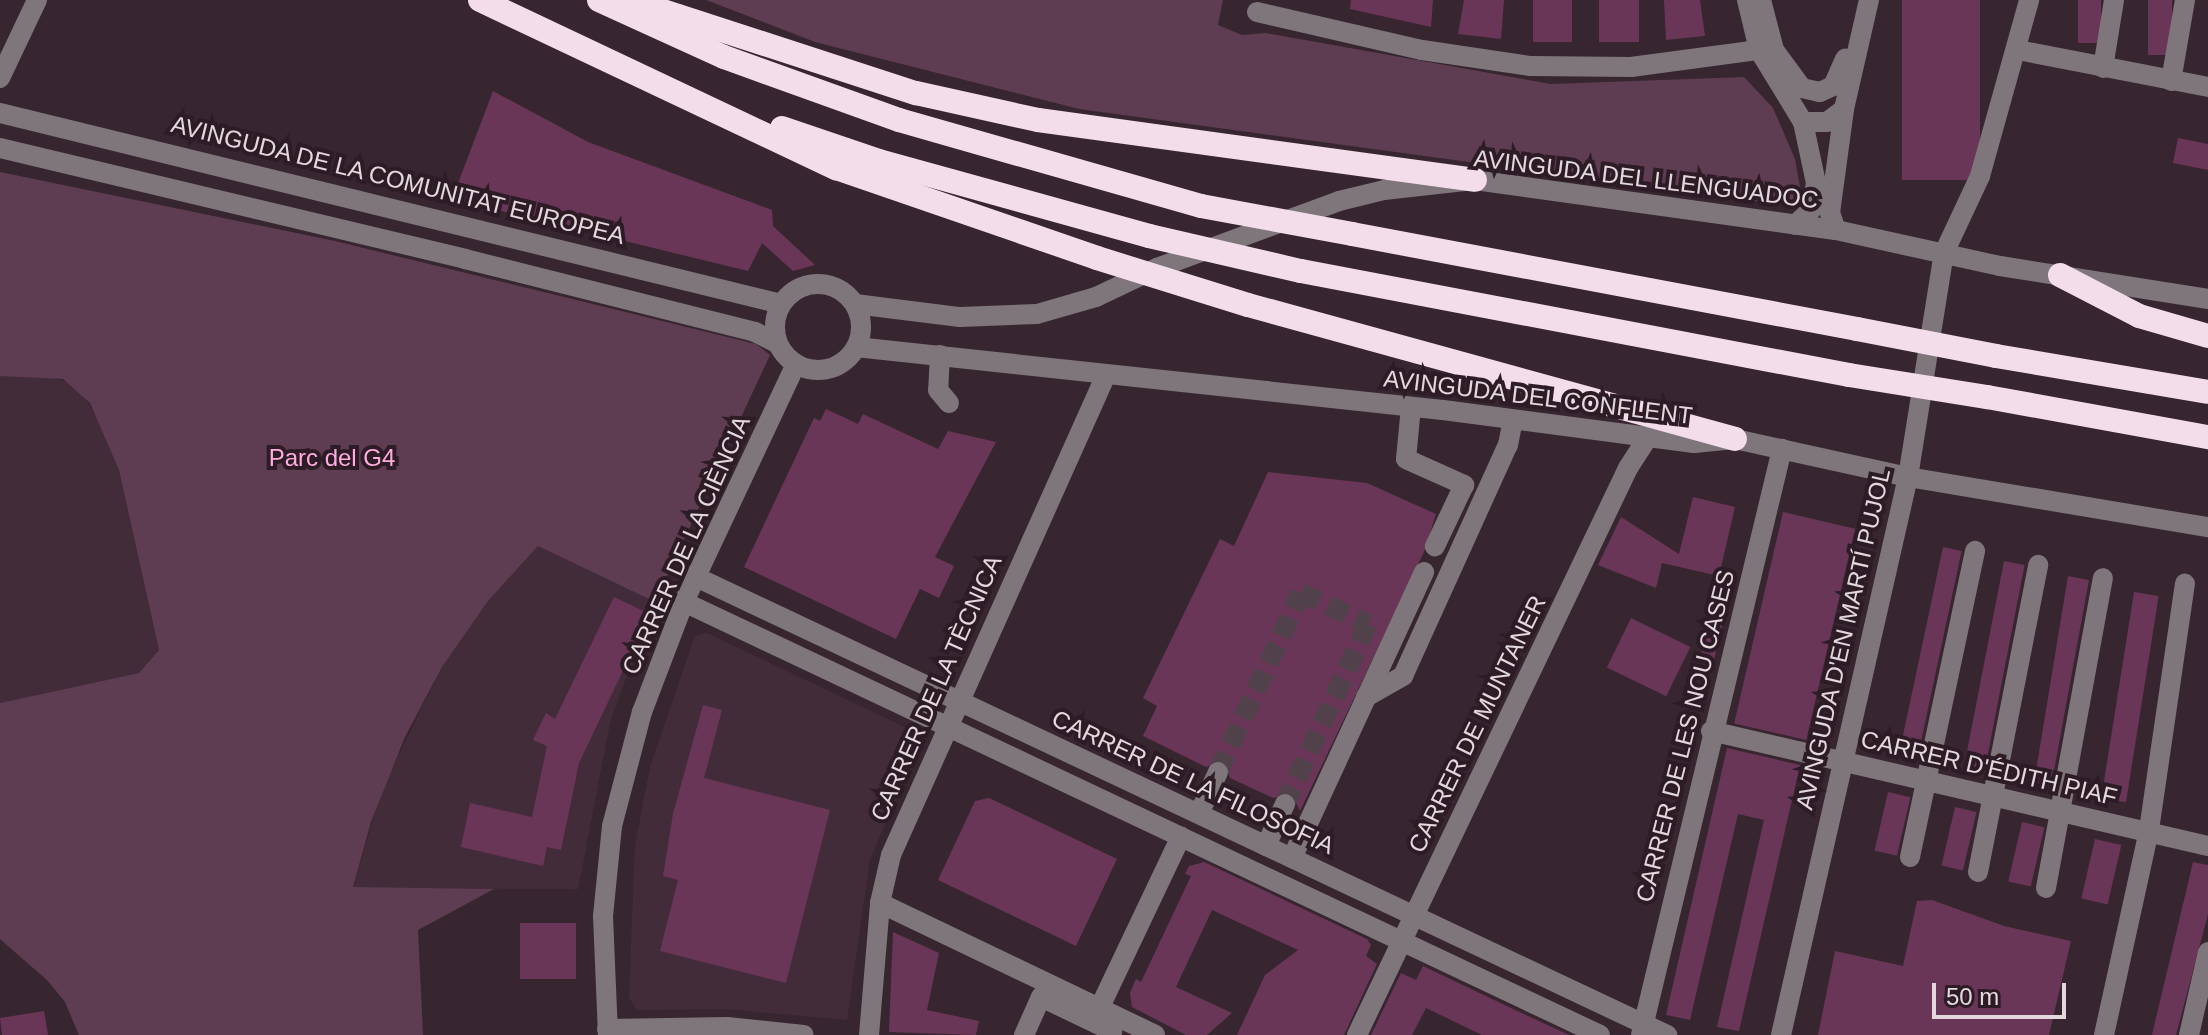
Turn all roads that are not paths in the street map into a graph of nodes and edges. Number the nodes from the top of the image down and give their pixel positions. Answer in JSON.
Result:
{"nodes":[{"id":1,"x":37,"y":0,"type":"edge"},
{"id":2,"x":480,"y":0,"type":"edge"},
{"id":3,"x":599,"y":0,"type":"edge"},
{"id":4,"x":629,"y":0,"type":"edge"},
{"id":5,"x":1747,"y":0,"type":"edge"},
{"id":6,"x":1761,"y":0,"type":"edge"},
{"id":7,"x":1859,"y":0,"type":"edge"},
{"id":8,"x":1869,"y":0,"type":"edge"},
{"id":9,"x":2029,"y":0,"type":"edge"},
{"id":10,"x":2114,"y":0,"type":"edge"},
{"id":11,"x":2185,"y":0,"type":"edge"},
{"id":12,"x":1257,"y":12,"type":"dead end"},
{"id":13,"x":1759,"y":50,"type":"junction"},
{"id":14,"x":2018,"y":50,"type":"junction"},
{"id":15,"x":2103,"y":68,"type":"junction"},
{"id":16,"x":1777,"y":74,"type":"junction"},
{"id":17,"x":0,"y":78,"type":"edge"},
{"id":18,"x":2171,"y":81,"type":"junction"},
{"id":19,"x":2208,"y":87,"type":"edge"},
{"id":20,"x":685,"y":96,"type":"junction"},
{"id":21,"x":1844,"y":109,"type":"junction"},
{"id":22,"x":0,"y":113,"type":"edge"},
{"id":23,"x":1803,"y":122,"type":"junction"},
{"id":24,"x":0,"y":148,"type":"edge"},
{"id":25,"x":1475,"y":180,"type":"junction"},
{"id":26,"x":1795,"y":225,"type":"junction"},
{"id":27,"x":1836,"y":230,"type":"junction"},
{"id":28,"x":1944,"y":253,"type":"junction"},
{"id":29,"x":2060,"y":275,"type":"junction"},
{"id":30,"x":2208,"y":299,"type":"edge"},
{"id":31,"x":781,"y":304,"type":"junction"},
{"id":32,"x":855,"y":304,"type":"junction"},
{"id":33,"x":2208,"y":336,"type":"edge"},
{"id":34,"x":777,"y":343,"type":"junction"},
{"id":35,"x":856,"y":347,"type":"junction"},
{"id":36,"x":940,"y":355,"type":"junction"},
{"id":37,"x":796,"y":364,"type":"junction"},
{"id":38,"x":1105,"y":377,"type":"junction"},
{"id":39,"x":2208,"y":392,"type":"edge"},
{"id":40,"x":949,"y":403,"type":"dead end"},
{"id":41,"x":1411,"y":407,"type":"junction"},
{"id":42,"x":1513,"y":419,"type":"junction"},
{"id":43,"x":1648,"y":437,"type":"junction"},
{"id":44,"x":2208,"y":437,"type":"edge"},
{"id":45,"x":1735,"y":439,"type":"junction"},
{"id":46,"x":1782,"y":449,"type":"junction"},
{"id":47,"x":1908,"y":477,"type":"junction"},
{"id":48,"x":2208,"y":527,"type":"edge"},
{"id":49,"x":1435,"y":546,"type":"dead end"},
{"id":50,"x":1975,"y":551,"type":"dead end"},
{"id":51,"x":2038,"y":565,"type":"dead end"},
{"id":52,"x":1424,"y":572,"type":"dead end"},
{"id":53,"x":696,"y":577,"type":"junction"},
{"id":54,"x":2103,"y":578,"type":"dead end"},
{"id":55,"x":2185,"y":584,"type":"dead end"},
{"id":56,"x":684,"y":602,"type":"junction"},
{"id":57,"x":1366,"y":697,"type":"junction"},
{"id":58,"x":957,"y":700,"type":"junction"},
{"id":59,"x":946,"y":725,"type":"junction"},
{"id":60,"x":1711,"y":731,"type":"junction"},
{"id":61,"x":1842,"y":761,"type":"junction"},
{"id":62,"x":1218,"y":772,"type":"tunnel mouth"},
{"id":63,"x":1926,"y":780,"type":"junction"},
{"id":64,"x":1996,"y":796,"type":"junction"},
{"id":65,"x":1285,"y":804,"type":"tunnel mouth"},
{"id":66,"x":2063,"y":811,"type":"junction"},
{"id":67,"x":1199,"y":814,"type":"junction"},
{"id":68,"x":2149,"y":830,"type":"junction"},
{"id":69,"x":1181,"y":836,"type":"junction"},
{"id":70,"x":1266,"y":846,"type":"junction"},
{"id":71,"x":2208,"y":846,"type":"edge"},
{"id":72,"x":1910,"y":857,"type":"dead end"},
{"id":73,"x":1292,"y":858,"type":"junction"},
{"id":74,"x":1978,"y":872,"type":"dead end"},
{"id":75,"x":2046,"y":888,"type":"dead end"},
{"id":76,"x":880,"y":903,"type":"junction"},
{"id":77,"x":1413,"y":915,"type":"junction"},
{"id":78,"x":1401,"y":940,"type":"junction"},
{"id":79,"x":2208,"y":952,"type":"edge"},
{"id":80,"x":1099,"y":1009,"type":"junction"},
{"id":81,"x":1642,"y":1030,"type":"edge"},
{"id":82,"x":608,"y":1032,"type":"edge"},
{"id":83,"x":804,"y":1035,"type":"edge"},
{"id":84,"x":869,"y":1035,"type":"edge"},
{"id":85,"x":1024,"y":1035,"type":"edge"},
{"id":86,"x":1122,"y":1035,"type":"edge"},
{"id":87,"x":1155,"y":1035,"type":"edge"},
{"id":88,"x":1357,"y":1035,"type":"edge"},
{"id":89,"x":1600,"y":1035,"type":"edge"},
{"id":90,"x":1667,"y":1035,"type":"edge"},
{"id":91,"x":1781,"y":1035,"type":"edge"},
{"id":92,"x":2104,"y":1035,"type":"edge"},
{"id":93,"x":2189,"y":1035,"type":"edge"}],
"edges":[{"from":1,"to":17,"type":"street"},
{"from":2,"to":20,"type":"highway"},
{"from":3,"to":39,"type":"highway","bridge":true},
{"from":4,"to":25,"type":"highway"},
{"from":5,"to":13,"type":"street"},
{"from":6,"to":7,"type":"street"},
{"from":8,"to":21,"type":"street"},
{"from":9,"to":14,"type":"street","name":"AVINGUDA D'EN MARTÍ PUJOL"},
{"from":10,"to":15,"type":"street"},
{"from":11,"to":18,"type":"street"},
{"from":12,"to":13,"type":"street"},
{"from":13,"to":16,"type":"street"},
{"from":14,"to":15,"type":"street"},
{"from":14,"to":28,"type":"street","name":"AVINGUDA D'EN MARTÍ PUJOL"},
{"from":15,"to":18,"type":"street"},
{"from":16,"to":21,"type":"street"},
{"from":16,"to":23,"type":"street"},
{"from":18,"to":19,"type":"street"},
{"from":20,"to":44,"type":"highway","bridge":true},
{"from":20,"to":45,"type":"highway","bridge":true},
{"from":21,"to":23,"type":"street"},
{"from":21,"to":27,"type":"street"},
{"from":22,"to":31,"type":"street","name":"AVINGUDA DE LA COMUNITAT EUROPEA"},
{"from":23,"to":26,"type":"street"},
{"from":24,"to":34,"type":"street"},
{"from":25,"to":26,"type":"street","name":"AVINGUDA DEL LLENGUADOC"},
{"from":25,"to":32,"type":"street","name":"AVINGUDA DEL LLENGUADOC"},
{"from":26,"to":27,"type":"street","name":"AVINGUDA DEL LLENGUADOC"},
{"from":27,"to":28,"type":"street","name":"AVINGUDA DEL LLENGUADOC"},
{"from":28,"to":29,"type":"street","name":"AVINGUDA DEL LLENGUADOC"},
{"from":28,"to":47,"type":"street","name":"AVINGUDA D'EN MARTÍ PUJOL"},
{"from":29,"to":30,"type":"street","name":"AVINGUDA DEL LLENGUADOC"},
{"from":29,"to":33,"type":"highway"},
{"from":31,"to":32,"type":"street"},
{"from":31,"to":34,"type":"street"},
{"from":32,"to":35,"type":"street"},
{"from":34,"to":37,"type":"street"},
{"from":35,"to":36,"type":"street","name":"AVINGUDA DEL CONFLENT"},
{"from":35,"to":37,"type":"street"},
{"from":36,"to":38,"type":"street","name":"AVINGUDA DEL CONFLENT"},
{"from":36,"to":40,"type":"street"},
{"from":37,"to":53,"type":"street","name":"CARRER DE LA CIÈNCIA"},
{"from":38,"to":41,"type":"street","name":"AVINGUDA DEL CONFLENT"},
{"from":38,"to":58,"type":"street","name":"CARRER DE LA TÈCNICA"},
{"from":41,"to":42,"type":"street","name":"AVINGUDA DEL CONFLENT"},
{"from":41,"to":49,"type":"street"},
{"from":42,"to":43,"type":"street","name":"AVINGUDA DEL CONFLENT"},
{"from":42,"to":57,"type":"street"},
{"from":43,"to":45,"type":"street","name":"AVINGUDA DEL CONFLENT"},
{"from":43,"to":77,"type":"street","name":"CARRER DE MUNTANER"},
{"from":45,"to":46,"type":"street","name":"AVINGUDA DEL CONFLENT"},
{"from":46,"to":47,"type":"street","name":"AVINGUDA DEL CONFLENT"},
{"from":46,"to":60,"type":"street","name":"CARRER DE LES NOU CASES"},
{"from":47,"to":48,"type":"street","name":"AVINGUDA DEL CONFLENT"},
{"from":47,"to":61,"type":"street","name":"AVINGUDA D'EN MARTÍ PUJOL"},
{"from":50,"to":63,"type":"street"},
{"from":51,"to":64,"type":"street"},
{"from":52,"to":57,"type":"street"},
{"from":53,"to":56,"type":"street","name":"CARRER DE LA CIÈNCIA"},
{"from":53,"to":58,"type":"street","name":"CARRER DE LA FILOSOFIA"},
{"from":54,"to":66,"type":"street"},
{"from":55,"to":68,"type":"street"},
{"from":56,"to":59,"type":"street"},
{"from":56,"to":82,"type":"street","name":"CARRER DE LA CIÈNCIA"},
{"from":57,"to":73,"type":"street"},
{"from":58,"to":59,"type":"street","name":"CARRER DE LA TÈCNICA"},
{"from":58,"to":67,"type":"street","name":"CARRER DE LA FILOSOFIA"},
{"from":59,"to":69,"type":"street"},
{"from":59,"to":76,"type":"street","name":"CARRER DE LA TÈCNICA"},
{"from":60,"to":61,"type":"street","name":"CARRER D'ÉDITH PIAF"},
{"from":60,"to":81,"type":"street","name":"CARRER DE LES NOU CASES"},
{"from":61,"to":63,"type":"street","name":"CARRER D'ÉDITH PIAF"},
{"from":61,"to":91,"type":"street","name":"AVINGUDA D'EN MARTÍ PUJOL"},
{"from":62,"to":67,"type":"street"},
{"from":63,"to":64,"type":"street","name":"CARRER D'ÉDITH PIAF"},
{"from":63,"to":72,"type":"street"},
{"from":64,"to":66,"type":"street","name":"CARRER D'ÉDITH PIAF"},
{"from":64,"to":74,"type":"street"},
{"from":65,"to":70,"type":"street"},
{"from":66,"to":68,"type":"street","name":"CARRER D'ÉDITH PIAF"},
{"from":66,"to":75,"type":"street"},
{"from":67,"to":70,"type":"street","name":"CARRER DE LA FILOSOFIA"},
{"from":68,"to":71,"type":"street","name":"CARRER D'ÉDITH PIAF"},
{"from":68,"to":92,"type":"street"},
{"from":69,"to":78,"type":"street"},
{"from":69,"to":80,"type":"street"},
{"from":70,"to":73,"type":"street","name":"CARRER DE LA FILOSOFIA"},
{"from":73,"to":77,"type":"street","name":"CARRER DE LA FILOSOFIA"},
{"from":76,"to":80,"type":"street"},
{"from":76,"to":84,"type":"street","name":"CARRER DE LA TÈCNICA"},
{"from":77,"to":78,"type":"street","name":"CARRER DE MUNTANER"},
{"from":77,"to":81,"type":"street","name":"CARRER DE LA FILOSOFIA"},
{"from":78,"to":88,"type":"street","name":"CARRER DE MUNTANER"},
{"from":78,"to":89,"type":"street"},
{"from":79,"to":93,"type":"street"},
{"from":80,"to":87,"type":"street"},
{"from":81,"to":90,"type":"street","name":"CARRER DE LA FILOSOFIA"},
{"from":82,"to":83,"type":"street"},
{"from":85,"to":86,"type":"street"}]}
